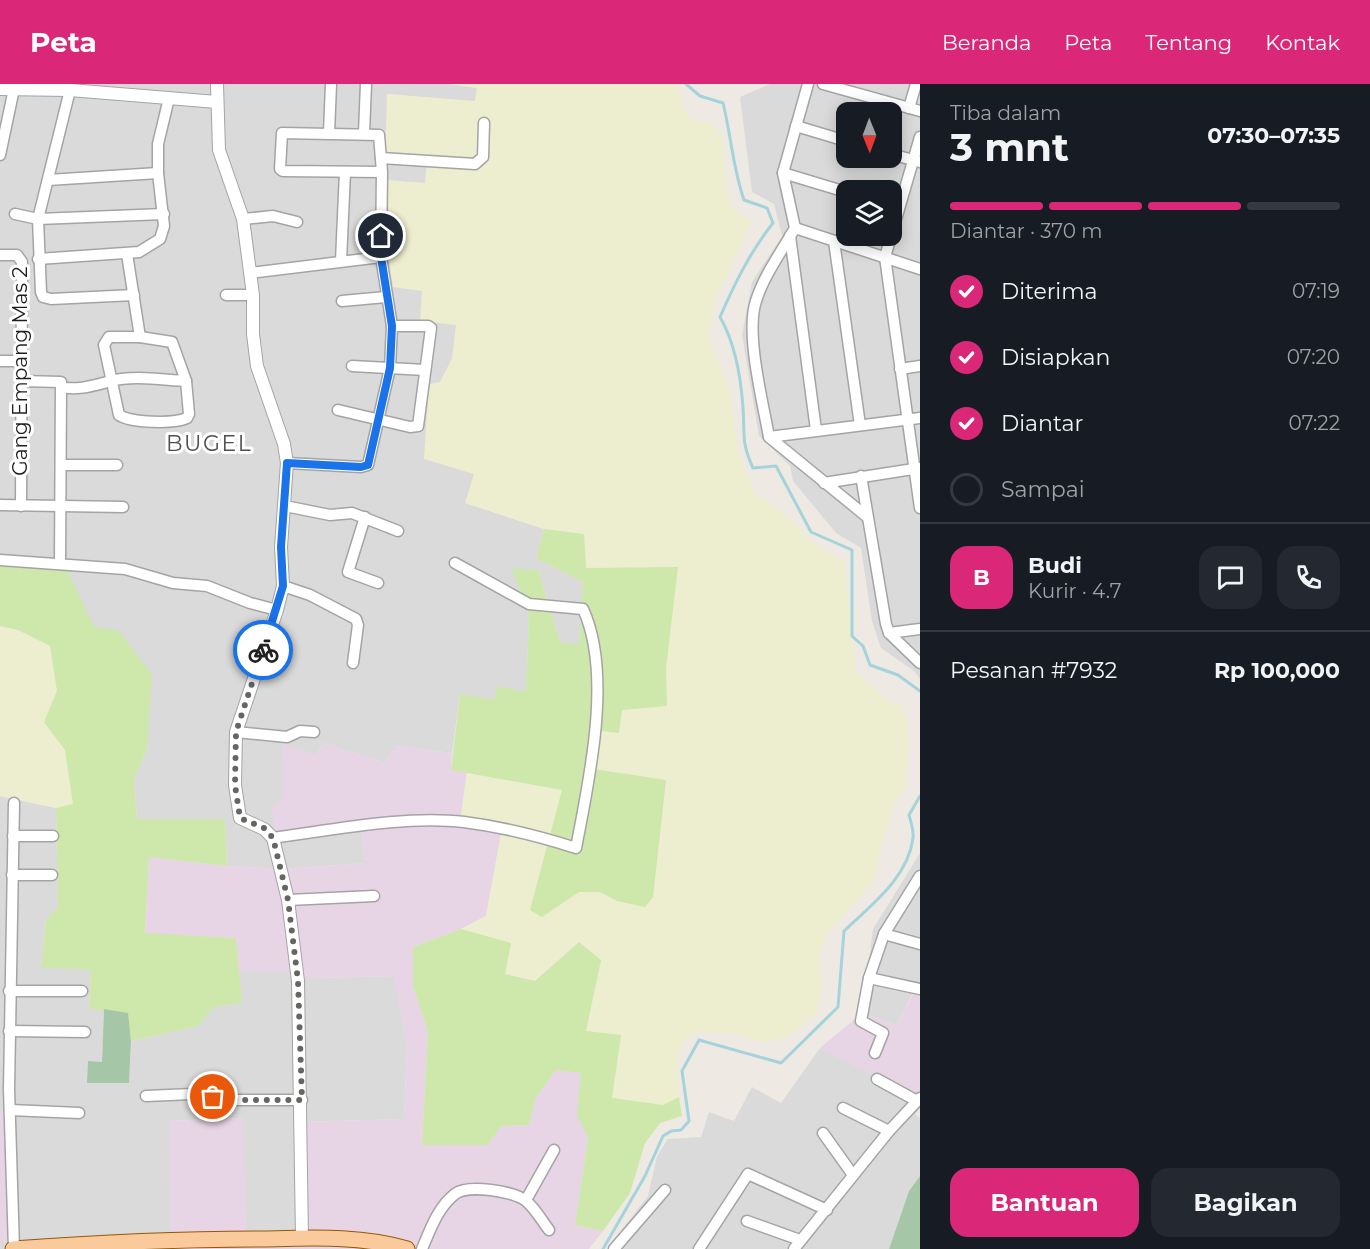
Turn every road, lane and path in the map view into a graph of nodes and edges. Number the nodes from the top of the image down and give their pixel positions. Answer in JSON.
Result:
{"nodes":[{"id":1,"x":217,"y":84,"type":"edge"},
{"id":2,"x":331,"y":84,"type":"edge"},
{"id":3,"x":366,"y":84,"type":"edge"},
{"id":4,"x":808,"y":84,"type":"edge"},
{"id":5,"x":823,"y":84,"type":"edge"},
{"id":6,"x":916,"y":84,"type":"edge"},
{"id":7,"x":15,"y":86,"type":"edge"},
{"id":8,"x":52,"y":87,"type":"edge"},
{"id":9,"x":106,"y":88,"type":"edge"},
{"id":10,"x":0,"y":89,"type":"edge"},
{"id":11,"x":861,"y":89,"type":"edge"},
{"id":12,"x":70,"y":90,"type":"junction"},
{"id":13,"x":169,"y":98,"type":"junction"},
{"id":14,"x":217,"y":102,"type":"junction"},
{"id":15,"x":914,"y":110,"type":"edge"},
{"id":16,"x":484,"y":123,"type":"dead end"},
{"id":17,"x":796,"y":126,"type":"junction"},
{"id":18,"x":329,"y":133,"type":"junction"},
{"id":19,"x":364,"y":133,"type":"junction"},
{"id":20,"x":920,"y":136,"type":"edge"},
{"id":21,"x":836,"y":138,"type":"edge"},
{"id":22,"x":0,"y":155,"type":"edge"},
{"id":23,"x":381,"y":158,"type":"junction"},
{"id":24,"x":916,"y":161,"type":"edge"},
{"id":25,"x":345,"y":172,"type":"junction"},
{"id":26,"x":382,"y":172,"type":"junction"},
{"id":27,"x":158,"y":173,"type":"junction"},
{"id":28,"x":783,"y":173,"type":"junction"},
{"id":29,"x":48,"y":180,"type":"junction"},
{"id":30,"x":836,"y":189,"type":"edge"},
{"id":31,"x":902,"y":192,"type":"edge"},
{"id":32,"x":15,"y":214,"type":"dead end"},
{"id":33,"x":164,"y":214,"type":"junction"},
{"id":34,"x":38,"y":219,"type":"junction"},
{"id":35,"x":243,"y":219,"type":"junction"},
{"id":36,"x":297,"y":222,"type":"dead end"},
{"id":37,"x":793,"y":232,"type":"junction"},
{"id":38,"x":834,"y":241,"type":"junction"},
{"id":39,"x":887,"y":246,"type":"edge"},
{"id":40,"x":127,"y":254,"type":"junction"},
{"id":41,"x":0,"y":255,"type":"edge"},
{"id":42,"x":381,"y":257,"type":"junction"},
{"id":43,"x":885,"y":257,"type":"junction"},
{"id":44,"x":38,"y":259,"type":"junction"},
{"id":45,"x":341,"y":261,"type":"junction"},
{"id":46,"x":920,"y":269,"type":"edge"},
{"id":47,"x":250,"y":273,"type":"junction"},
{"id":48,"x":134,"y":295,"type":"junction"},
{"id":49,"x":225,"y":295,"type":"dead end"},
{"id":50,"x":253,"y":295,"type":"junction"},
{"id":51,"x":386,"y":297,"type":"junction"},
{"id":52,"x":342,"y":301,"type":"dead end"},
{"id":53,"x":392,"y":326,"type":"junction"},
{"id":54,"x":140,"y":337,"type":"junction"},
{"id":55,"x":0,"y":361,"type":"edge"},
{"id":56,"x":22,"y":361,"type":"junction"},
{"id":57,"x":352,"y":366,"type":"dead end"},
{"id":58,"x":920,"y":366,"type":"edge"},
{"id":59,"x":390,"y":368,"type":"junction"},
{"id":60,"x":900,"y":369,"type":"junction"},
{"id":61,"x":425,"y":370,"type":"junction"},
{"id":62,"x":22,"y":381,"type":"junction"},
{"id":63,"x":110,"y":381,"type":"junction"},
{"id":64,"x":186,"y":381,"type":"junction"},
{"id":65,"x":61,"y":387,"type":"junction"},
{"id":66,"x":338,"y":410,"type":"dead end"},
{"id":67,"x":378,"y":418,"type":"junction"},
{"id":68,"x":920,"y":418,"type":"edge"},
{"id":69,"x":907,"y":419,"type":"junction"},
{"id":70,"x":860,"y":425,"type":"junction"},
{"id":71,"x":816,"y":430,"type":"junction"},
{"id":72,"x":769,"y":437,"type":"junction"},
{"id":73,"x":287,"y":463,"type":"junction"},
{"id":74,"x":61,"y":465,"type":"junction"},
{"id":75,"x":117,"y":465,"type":"dead end"},
{"id":76,"x":917,"y":468,"type":"edge"},
{"id":77,"x":861,"y":477,"type":"junction"},
{"id":78,"x":824,"y":483,"type":"junction"},
{"id":79,"x":0,"y":505,"type":"edge"},
{"id":80,"x":21,"y":506,"type":"junction"},
{"id":81,"x":61,"y":506,"type":"junction"},
{"id":82,"x":285,"y":506,"type":"junction"},
{"id":83,"x":123,"y":507,"type":"dead end"},
{"id":84,"x":920,"y":508,"type":"edge"},
{"id":85,"x":866,"y":516,"type":"junction"},
{"id":86,"x":365,"y":517,"type":"junction"},
{"id":87,"x":398,"y":531,"type":"dead end"},
{"id":88,"x":0,"y":560,"type":"edge"},
{"id":89,"x":455,"y":563,"type":"dead end"},
{"id":90,"x":60,"y":564,"type":"junction"},
{"id":91,"x":378,"y":583,"type":"dead end"},
{"id":92,"x":283,"y":586,"type":"junction"},
{"id":93,"x":278,"y":610,"type":"junction"},
{"id":94,"x":920,"y":629,"type":"edge"},
{"id":95,"x":889,"y":633,"type":"junction"},
{"id":96,"x":353,"y":663,"type":"dead end"},
{"id":97,"x":920,"y":663,"type":"edge"},
{"id":98,"x":236,"y":732,"type":"junction"},
{"id":99,"x":314,"y":732,"type":"dead end"},
{"id":100,"x":14,"y":803,"type":"dead end"},
{"id":101,"x":13,"y":836,"type":"junction"},
{"id":102,"x":53,"y":836,"type":"dead end"},
{"id":103,"x":273,"y":838,"type":"junction"},
{"id":104,"x":12,"y":875,"type":"junction"},
{"id":105,"x":52,"y":875,"type":"dead end"},
{"id":106,"x":920,"y":876,"type":"edge"},
{"id":107,"x":374,"y":896,"type":"dead end"},
{"id":108,"x":907,"y":896,"type":"junction"},
{"id":109,"x":288,"y":900,"type":"junction"},
{"id":110,"x":920,"y":900,"type":"edge"},
{"id":111,"x":884,"y":934,"type":"junction"},
{"id":112,"x":5,"y":943,"type":"edge"},
{"id":113,"x":920,"y":944,"type":"edge"},
{"id":114,"x":869,"y":978,"type":"junction"},
{"id":115,"x":920,"y":989,"type":"edge"},
{"id":116,"x":9,"y":991,"type":"junction"},
{"id":117,"x":82,"y":991,"type":"dead end"},
{"id":118,"x":9,"y":1031,"type":"junction"},
{"id":119,"x":85,"y":1032,"type":"dead end"},
{"id":120,"x":874,"y":1053,"type":"dead end"},
{"id":121,"x":877,"y":1079,"type":"dead end"},
{"id":122,"x":4,"y":1089,"type":"edge"},
{"id":123,"x":146,"y":1096,"type":"dead end"},
{"id":124,"x":302,"y":1100,"type":"junction"},
{"id":125,"x":918,"y":1100,"type":"edge"},
{"id":126,"x":843,"y":1108,"type":"dead end"},
{"id":127,"x":10,"y":1110,"type":"junction"},
{"id":128,"x":79,"y":1113,"type":"dead end"},
{"id":129,"x":889,"y":1131,"type":"junction"},
{"id":130,"x":823,"y":1133,"type":"dead end"},
{"id":131,"x":554,"y":1150,"type":"dead end"},
{"id":132,"x":853,"y":1175,"type":"junction"},
{"id":133,"x":665,"y":1190,"type":"dead end"},
{"id":134,"x":526,"y":1200,"type":"junction"},
{"id":135,"x":827,"y":1210,"type":"junction"},
{"id":136,"x":747,"y":1221,"type":"dead end"},
{"id":137,"x":549,"y":1230,"type":"dead end"},
{"id":138,"x":302,"y":1238,"type":"junction"},
{"id":139,"x":797,"y":1245,"type":"edge"},
{"id":140,"x":13,"y":1249,"type":"edge"},
{"id":141,"x":408,"y":1249,"type":"edge"},
{"id":142,"x":422,"y":1249,"type":"edge"},
{"id":143,"x":614,"y":1249,"type":"edge"},
{"id":144,"x":699,"y":1249,"type":"edge"}],
"edges":[{"from":1,"to":14,"type":"street"},
{"from":2,"to":18,"type":"street"},
{"from":3,"to":19,"type":"street"},
{"from":4,"to":17,"type":"street"},
{"from":5,"to":11,"type":"street"},
{"from":6,"to":15,"type":"street"},
{"from":7,"to":8,"type":"street"},
{"from":7,"to":10,"type":"street"},
{"from":7,"to":22,"type":"street"},
{"from":8,"to":12,"type":"street"},
{"from":9,"to":12,"type":"street"},
{"from":9,"to":13,"type":"street"},
{"from":11,"to":15,"type":"street"},
{"from":12,"to":29,"type":"street"},
{"from":13,"to":14,"type":"street"},
{"from":13,"to":27,"type":"street"},
{"from":14,"to":35,"type":"street"},
{"from":16,"to":23,"type":"street"},
{"from":17,"to":21,"type":"street"},
{"from":17,"to":28,"type":"street"},
{"from":18,"to":19,"type":"street"},
{"from":18,"to":25,"type":"street"},
{"from":19,"to":23,"type":"street"},
{"from":20,"to":24,"type":"street"},
{"from":23,"to":26,"type":"street"},
{"from":24,"to":31,"type":"street"},
{"from":25,"to":26,"type":"street"},
{"from":25,"to":45,"type":"street"},
{"from":26,"to":42,"type":"street"},
{"from":27,"to":29,"type":"street"},
{"from":27,"to":33,"type":"street"},
{"from":28,"to":30,"type":"street"},
{"from":28,"to":37,"type":"street"},
{"from":29,"to":34,"type":"street"},
{"from":32,"to":34,"type":"street"},
{"from":33,"to":34,"type":"street"},
{"from":33,"to":40,"type":"street"},
{"from":34,"to":44,"type":"street"},
{"from":35,"to":36,"type":"street"},
{"from":35,"to":47,"type":"street"},
{"from":37,"to":38,"type":"street"},
{"from":37,"to":71,"type":"street"},
{"from":37,"to":72,"type":"street"},
{"from":38,"to":43,"type":"street"},
{"from":38,"to":70,"type":"street"},
{"from":39,"to":43,"type":"street"},
{"from":40,"to":44,"type":"street"},
{"from":40,"to":48,"type":"street"},
{"from":41,"to":56,"type":"street","name":"Gang Empang Mas 2"},
{"from":42,"to":45,"type":"street"},
{"from":42,"to":51,"type":"street"},
{"from":43,"to":46,"type":"street"},
{"from":43,"to":60,"type":"street"},
{"from":44,"to":48,"type":"street"},
{"from":45,"to":47,"type":"street"},
{"from":47,"to":50,"type":"street"},
{"from":48,"to":54,"type":"street"},
{"from":49,"to":50,"type":"street"},
{"from":50,"to":73,"type":"street"},
{"from":51,"to":52,"type":"street"},
{"from":51,"to":53,"type":"street"},
{"from":53,"to":59,"type":"street"},
{"from":53,"to":61,"type":"street"},
{"from":54,"to":63,"type":"street"},
{"from":54,"to":64,"type":"street"},
{"from":55,"to":56,"type":"street"},
{"from":56,"to":62,"type":"street","name":"Gang Empang Mas 2"},
{"from":57,"to":59,"type":"street"},
{"from":58,"to":60,"type":"street"},
{"from":59,"to":61,"type":"street"},
{"from":59,"to":67,"type":"street"},
{"from":60,"to":69,"type":"street"},
{"from":61,"to":67,"type":"street"},
{"from":62,"to":65,"type":"street"},
{"from":62,"to":80,"type":"street","name":"Gang Empang Mas 2"},
{"from":63,"to":64,"type":"street"},
{"from":63,"to":64,"type":"street"},
{"from":63,"to":65,"type":"street"},
{"from":65,"to":74,"type":"street"},
{"from":66,"to":67,"type":"street"},
{"from":67,"to":73,"type":"street"},
{"from":68,"to":69,"type":"street"},
{"from":69,"to":70,"type":"street"},
{"from":69,"to":76,"type":"street"},
{"from":70,"to":71,"type":"street"},
{"from":71,"to":72,"type":"street"},
{"from":72,"to":78,"type":"street"},
{"from":73,"to":82,"type":"street"},
{"from":74,"to":75,"type":"street"},
{"from":74,"to":81,"type":"street"},
{"from":76,"to":77,"type":"street"},
{"from":76,"to":84,"type":"street"},
{"from":77,"to":78,"type":"street"},
{"from":77,"to":85,"type":"street"},
{"from":78,"to":85,"type":"street"},
{"from":79,"to":80,"type":"street"},
{"from":80,"to":81,"type":"street"},
{"from":81,"to":83,"type":"street"},
{"from":81,"to":90,"type":"street"},
{"from":82,"to":86,"type":"street"},
{"from":82,"to":92,"type":"street"},
{"from":85,"to":95,"type":"street"},
{"from":86,"to":87,"type":"street"},
{"from":86,"to":91,"type":"street"},
{"from":88,"to":90,"type":"street"},
{"from":89,"to":103,"type":"street"},
{"from":90,"to":93,"type":"street"},
{"from":92,"to":93,"type":"street"},
{"from":92,"to":96,"type":"street"},
{"from":93,"to":98,"type":"street"},
{"from":94,"to":95,"type":"street"},
{"from":95,"to":97,"type":"street"},
{"from":98,"to":99,"type":"street"},
{"from":98,"to":103,"type":"street"},
{"from":100,"to":101,"type":"street"},
{"from":101,"to":102,"type":"street"},
{"from":101,"to":104,"type":"street"},
{"from":103,"to":109,"type":"street"},
{"from":104,"to":105,"type":"street"},
{"from":104,"to":112,"type":"street"},
{"from":106,"to":108,"type":"street"},
{"from":107,"to":109,"type":"street"},
{"from":108,"to":110,"type":"street"},
{"from":108,"to":111,"type":"street"},
{"from":109,"to":124,"type":"street"},
{"from":111,"to":113,"type":"street"},
{"from":111,"to":114,"type":"street"},
{"from":112,"to":116,"type":"street"},
{"from":114,"to":115,"type":"street"},
{"from":114,"to":120,"type":"street"},
{"from":116,"to":117,"type":"street"},
{"from":116,"to":118,"type":"street"},
{"from":118,"to":119,"type":"street"},
{"from":118,"to":122,"type":"street"},
{"from":121,"to":125,"type":"street"},
{"from":122,"to":127,"type":"street"},
{"from":123,"to":124,"type":"street"},
{"from":124,"to":138,"type":"street"},
{"from":125,"to":129,"type":"street"},
{"from":126,"to":129,"type":"street"},
{"from":127,"to":128,"type":"street"},
{"from":127,"to":140,"type":"street"},
{"from":129,"to":132,"type":"street"},
{"from":130,"to":132,"type":"street"},
{"from":131,"to":134,"type":"street"},
{"from":132,"to":135,"type":"street"},
{"from":133,"to":143,"type":"street"},
{"from":134,"to":137,"type":"street"},
{"from":134,"to":142,"type":"street"},
{"from":135,"to":139,"type":"street"},
{"from":135,"to":144,"type":"street"},
{"from":136,"to":139,"type":"street"},
{"from":138,"to":140,"type":"main road"},
{"from":138,"to":141,"type":"main road"}]}
